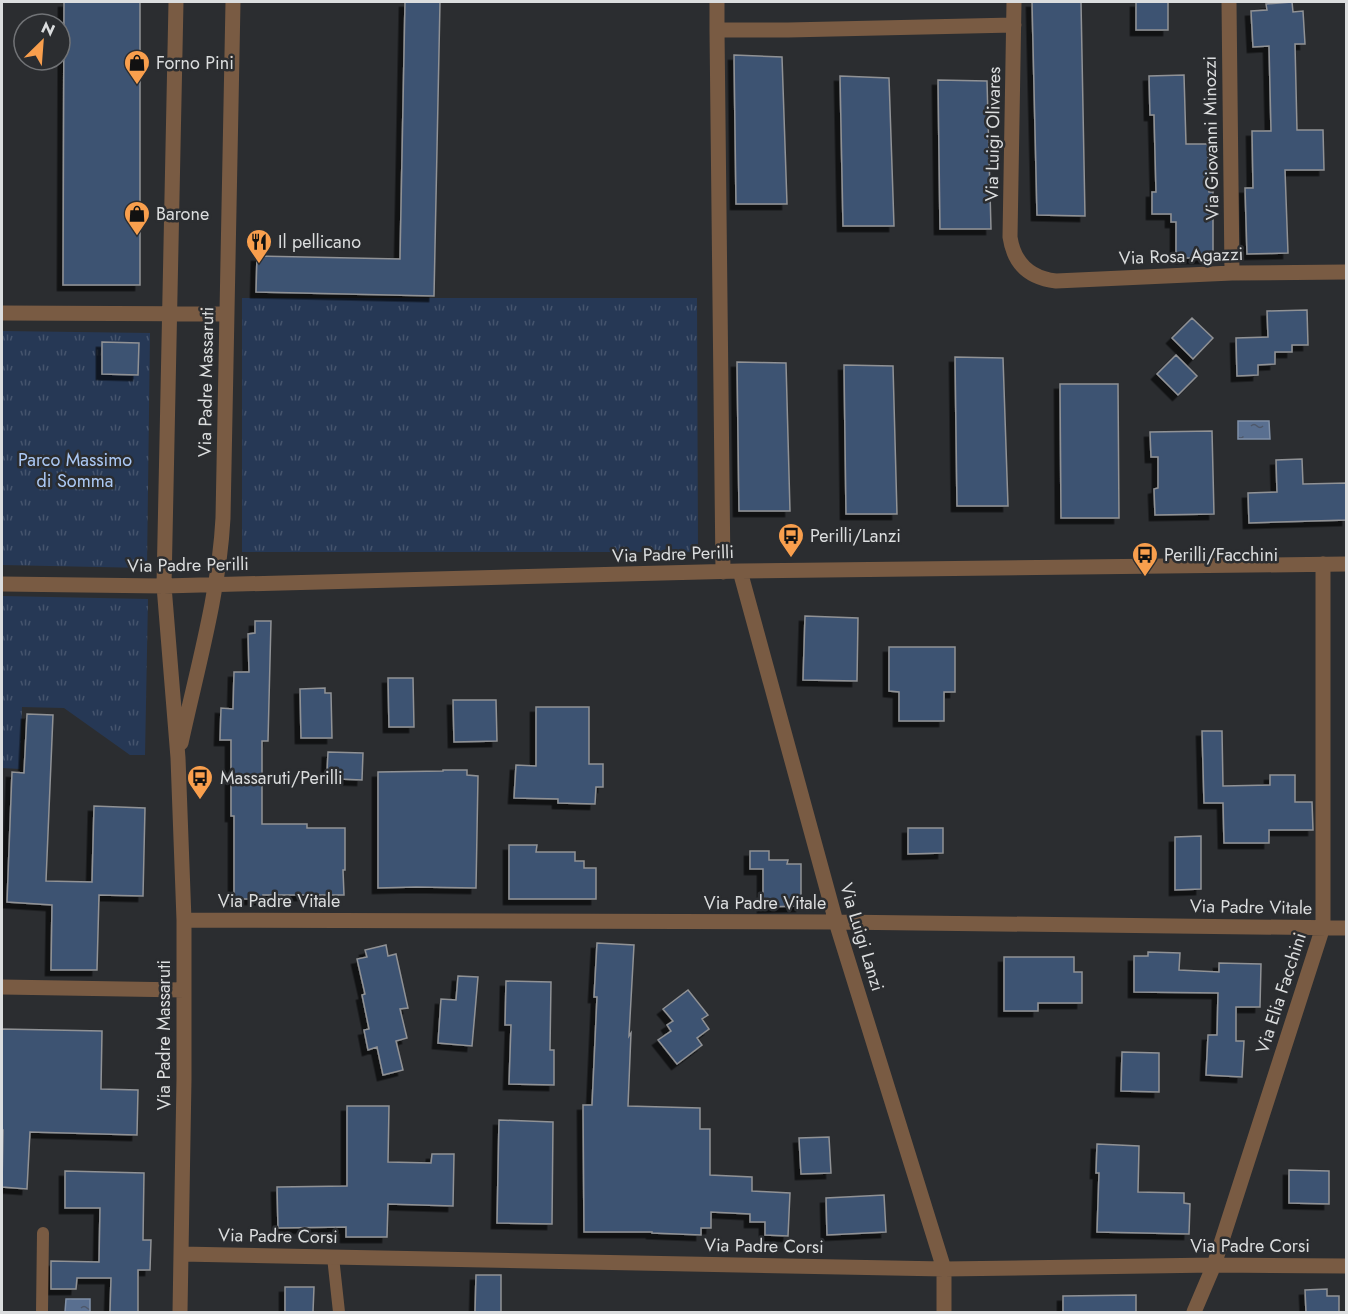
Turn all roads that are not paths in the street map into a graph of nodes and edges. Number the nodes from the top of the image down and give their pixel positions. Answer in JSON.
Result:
{"nodes":[{"id":1,"x":176,"y":2,"type":"edge"},
{"id":2,"x":233,"y":2,"type":"edge"},
{"id":3,"x":717,"y":2,"type":"edge"},
{"id":4,"x":1014,"y":2,"type":"edge"},
{"id":5,"x":1229,"y":2,"type":"edge"},
{"id":6,"x":1014,"y":25,"type":"junction"},
{"id":7,"x":717,"y":30,"type":"junction"},
{"id":8,"x":1022,"y":265,"type":"joint"},
{"id":9,"x":1347,"y":272,"type":"edge"},
{"id":10,"x":1232,"y":273,"type":"junction"},
{"id":11,"x":2,"y":312,"type":"edge"},
{"id":12,"x":169,"y":313,"type":"junction"},
{"id":13,"x":226,"y":314,"type":"junction"},
{"id":14,"x":1323,"y":564,"type":"junction"},
{"id":15,"x":1347,"y":564,"type":"edge"},
{"id":16,"x":740,"y":571,"type":"junction"},
{"id":17,"x":723,"y":572,"type":"junction"},
{"id":18,"x":2,"y":584,"type":"edge"},
{"id":19,"x":216,"y":585,"type":"junction"},
{"id":20,"x":164,"y":586,"type":"junction"},
{"id":21,"x":178,"y":758,"type":"junction"},
{"id":22,"x":184,"y":920,"type":"junction"},
{"id":23,"x":836,"y":922,"type":"junction"},
{"id":24,"x":1323,"y":927,"type":"junction"},
{"id":25,"x":1347,"y":928,"type":"edge"},
{"id":26,"x":2,"y":987,"type":"edge"},
{"id":27,"x":184,"y":990,"type":"junction"},
{"id":28,"x":43,"y":1233,"type":"dead end"},
{"id":29,"x":182,"y":1254,"type":"junction"},
{"id":30,"x":333,"y":1257,"type":"junction"},
{"id":31,"x":1214,"y":1265,"type":"junction"},
{"id":32,"x":1347,"y":1266,"type":"edge"},
{"id":33,"x":944,"y":1269,"type":"junction"},
{"id":34,"x":42,"y":1312,"type":"edge"},
{"id":35,"x":180,"y":1312,"type":"edge"},
{"id":36,"x":339,"y":1312,"type":"edge"},
{"id":37,"x":944,"y":1312,"type":"edge"},
{"id":38,"x":1194,"y":1312,"type":"edge"}],
"edges":[{"from":1,"to":12,"type":"street","name":"Via Padre Massaruti"},
{"from":2,"to":13,"type":"street","name":"Via Padre Massaruti"},
{"from":3,"to":7,"type":"street"},
{"from":4,"to":6,"type":"street","name":"Via Luigi Olivares"},
{"from":5,"to":10,"type":"street","name":"Via Giovanni Minozzi"},
{"from":6,"to":7,"type":"street"},
{"from":6,"to":8,"type":"street","name":"Via Luigi Olivares"},
{"from":7,"to":17,"type":"street"},
{"from":8,"to":10,"type":"street","name":"Via Rosa Agazzi"},
{"from":9,"to":10,"type":"street","name":"Via Rosa Agazzi"},
{"from":11,"to":12,"type":"street"},
{"from":12,"to":13,"type":"street"},
{"from":12,"to":20,"type":"street","name":"Via Padre Massaruti"},
{"from":13,"to":19,"type":"street","name":"Via Padre Massaruti"},
{"from":14,"to":15,"type":"street","name":"Via Padre Perilli"},
{"from":14,"to":16,"type":"street","name":"Via Padre Perilli"},
{"from":14,"to":24,"type":"street","name":"Via Elia Facchini"},
{"from":16,"to":17,"type":"street","name":"Via Padre Perilli"},
{"from":16,"to":23,"type":"street","name":"Via Luigi Lanzi"},
{"from":17,"to":19,"type":"street","name":"Via Padre Perilli"},
{"from":18,"to":20,"type":"street","name":"Via Padre Perilli"},
{"from":19,"to":20,"type":"street","name":"Via Padre Perilli"},
{"from":19,"to":21,"type":"street","name":"Via Padre Massaruti"},
{"from":20,"to":21,"type":"street","name":"Via Padre Massaruti"},
{"from":21,"to":22,"type":"street","name":"Via Padre Massaruti"},
{"from":22,"to":23,"type":"street","name":"Via Padre Vitale"},
{"from":22,"to":27,"type":"street","name":"Via Padre Massaruti"},
{"from":23,"to":24,"type":"street","name":"Via Padre Vitale"},
{"from":23,"to":33,"type":"street","name":"Via Luigi Lanzi"},
{"from":24,"to":25,"type":"street","name":"Via Padre Vitale"},
{"from":24,"to":31,"type":"street","name":"Via Elia Facchini"},
{"from":26,"to":27,"type":"street"},
{"from":27,"to":29,"type":"street","name":"Via Padre Massaruti"},
{"from":28,"to":34,"type":"lane"},
{"from":29,"to":30,"type":"street","name":"Via Padre Corsi"},
{"from":29,"to":35,"type":"street","name":"Via Padre Massaruti"},
{"from":30,"to":33,"type":"street","name":"Via Padre Corsi"},
{"from":30,"to":36,"type":"lane"},
{"from":31,"to":32,"type":"street","name":"Via Padre Corsi"},
{"from":31,"to":33,"type":"street","name":"Via Padre Corsi"},
{"from":31,"to":38,"type":"street","name":"Via Elia Facchini"},
{"from":33,"to":37,"type":"street","name":"Via Luigi Lanzi"}]}
